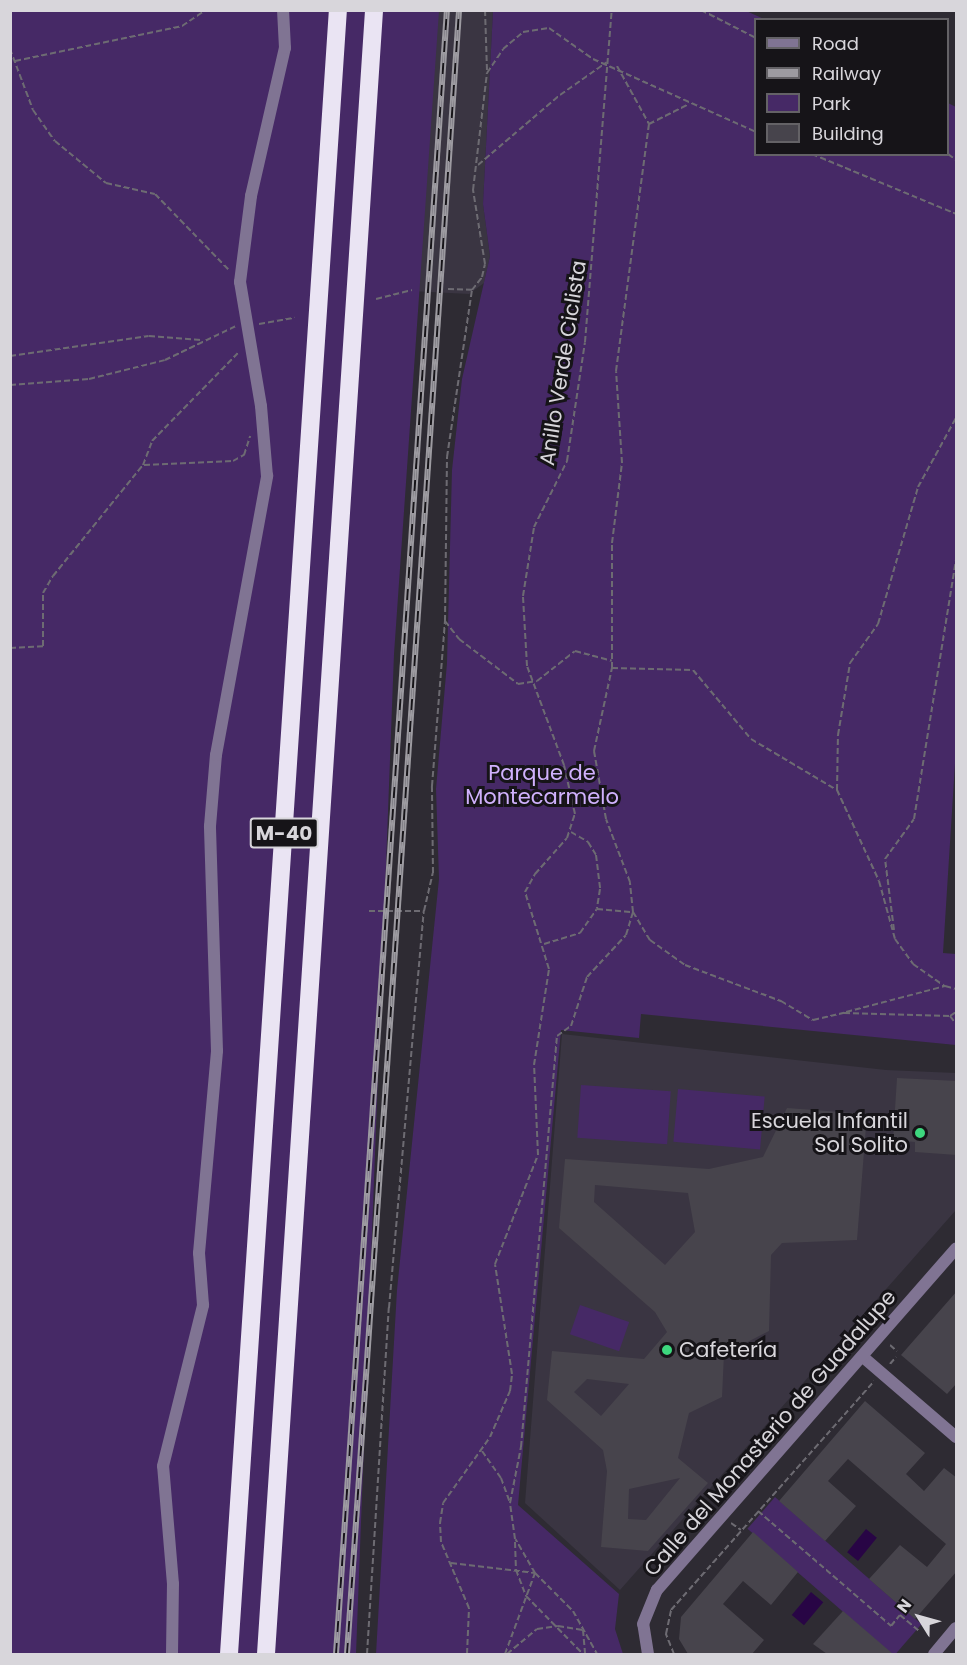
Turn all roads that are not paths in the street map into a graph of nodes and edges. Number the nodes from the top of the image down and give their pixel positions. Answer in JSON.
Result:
{"nodes":[{"id":1,"x":283,"y":10,"type":"edge"},
{"id":2,"x":338,"y":10,"type":"edge"},
{"id":3,"x":374,"y":10,"type":"edge"},
{"id":4,"x":957,"y":1249,"type":"edge"},
{"id":5,"x":863,"y":1357,"type":"junction"},
{"id":6,"x":957,"y":1437,"type":"edge"},
{"id":7,"x":957,"y":1628,"type":"edge"},
{"id":8,"x":172,"y":1654,"type":"edge"},
{"id":9,"x":229,"y":1654,"type":"edge"},
{"id":10,"x":266,"y":1654,"type":"edge"},
{"id":11,"x":648,"y":1654,"type":"edge"},
{"id":12,"x":933,"y":1654,"type":"edge"}],
"edges":[{"from":1,"to":8,"type":"street"},
{"from":2,"to":9,"type":"highway","number":"M-40"},
{"from":3,"to":10,"type":"highway","number":"M-40"},
{"from":4,"to":5,"type":"street","name":"Calle del Monasterio de Guadalupe"},
{"from":5,"to":6,"type":"street"},
{"from":5,"to":11,"type":"street","name":"Calle del Monasterio de Guadalupe"},
{"from":7,"to":12,"type":"street"}]}
